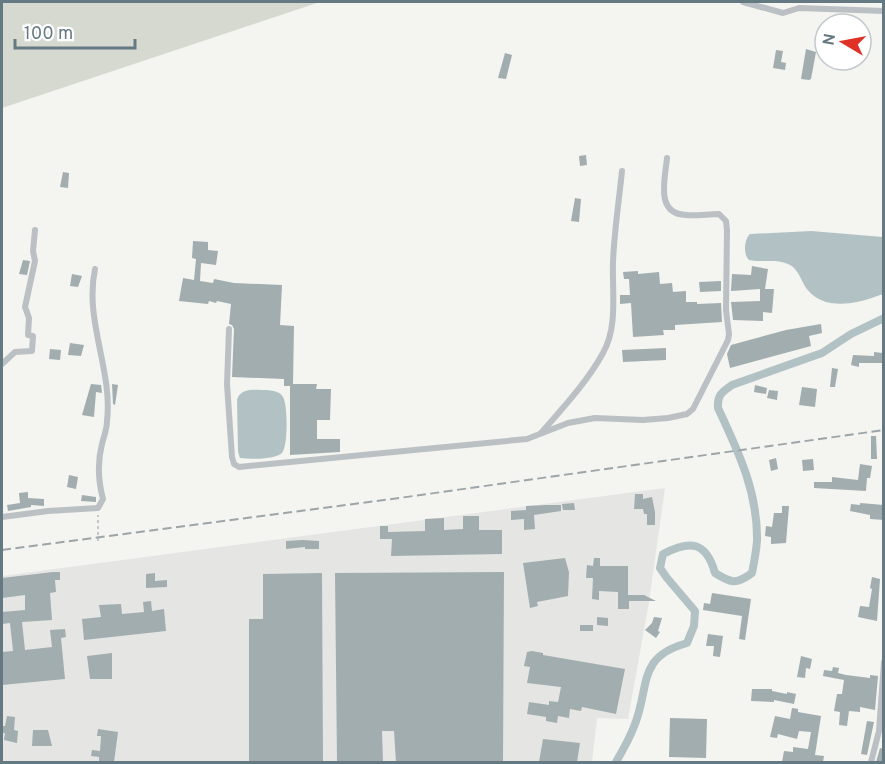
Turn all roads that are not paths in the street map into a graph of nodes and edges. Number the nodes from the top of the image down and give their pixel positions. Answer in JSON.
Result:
{"nodes":[{"id":1,"x":743,"y":2,"type":"edge"},
{"id":2,"x":884,"y":11,"type":"edge"},
{"id":3,"x":667,"y":158,"type":"dead end"},
{"id":4,"x":622,"y":171,"type":"dead end"},
{"id":5,"x":35,"y":230,"type":"dead end"},
{"id":6,"x":95,"y":269,"type":"dead end"},
{"id":7,"x":229,"y":329,"type":"dead end"},
{"id":8,"x":2,"y":364,"type":"edge"},
{"id":9,"x":538,"y":436,"type":"junction"},
{"id":10,"x":2,"y":517,"type":"edge"},
{"id":11,"x":884,"y":662,"type":"edge"},
{"id":12,"x":871,"y":762,"type":"edge"}],
"edges":[{"from":1,"to":2,"type":"street"},
{"from":3,"to":9,"type":"street"},
{"from":4,"to":9,"type":"street"},
{"from":5,"to":8,"type":"street"},
{"from":6,"to":10,"type":"street"},
{"from":7,"to":9,"type":"street"},
{"from":11,"to":12,"type":"street"}]}
